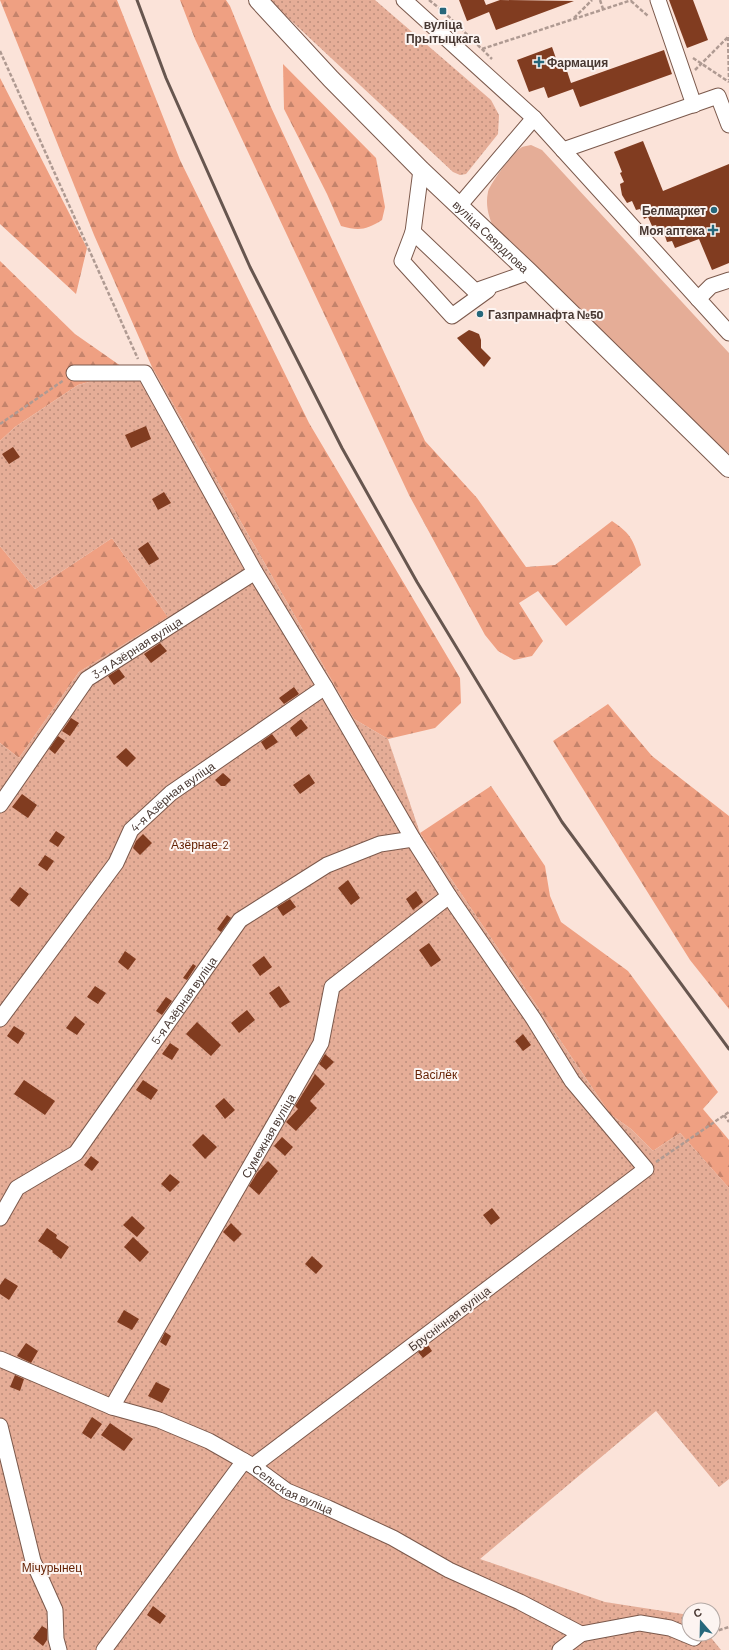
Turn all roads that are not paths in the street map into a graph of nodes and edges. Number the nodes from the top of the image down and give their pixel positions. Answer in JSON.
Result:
{"nodes":[{"id":1,"x":258,"y":0,"type":"edge"},
{"id":2,"x":404,"y":0,"type":"edge"},
{"id":3,"x":658,"y":0,"type":"edge"},
{"id":4,"x":723,"y":94,"type":"edge"},
{"id":5,"x":694,"y":105,"type":"junction"},
{"id":6,"x":534,"y":118,"type":"junction"},
{"id":7,"x":729,"y":125,"type":"edge"},
{"id":8,"x":563,"y":150,"type":"junction"},
{"id":9,"x":421,"y":170,"type":"junction"},
{"id":10,"x":459,"y":206,"type":"junction"},
{"id":11,"x":413,"y":232,"type":"junction"},
{"id":12,"x":528,"y":272,"type":"junction"},
{"id":13,"x":729,"y":280,"type":"edge"},
{"id":14,"x":500,"y":282,"type":"junction"},
{"id":15,"x":698,"y":299,"type":"junction"},
{"id":16,"x":727,"y":328,"type":"edge"},
{"id":17,"x":74,"y":373,"type":"road end"},
{"id":18,"x":729,"y":468,"type":"edge"},
{"id":19,"x":255,"y":572,"type":"junction"},
{"id":20,"x":325,"y":687,"type":"junction"},
{"id":21,"x":0,"y":805,"type":"edge"},
{"id":22,"x":413,"y":838,"type":"junction"},
{"id":23,"x":449,"y":896,"type":"junction"},
{"id":24,"x":0,"y":1019,"type":"edge"},
{"id":25,"x":0,"y":1218,"type":"edge"},
{"id":26,"x":0,"y":1359,"type":"edge"},
{"id":27,"x":112,"y":1407,"type":"junction"},
{"id":28,"x":0,"y":1430,"type":"edge"},
{"id":29,"x":249,"y":1464,"type":"junction"},
{"id":30,"x":681,"y":1633,"type":"edge"},
{"id":31,"x":581,"y":1634,"type":"junction"},
{"id":32,"x":59,"y":1650,"type":"edge"},
{"id":33,"x":104,"y":1650,"type":"edge"},
{"id":34,"x":560,"y":1650,"type":"edge"}],
"edges":[{"from":1,"to":9,"type":"main road","name":"вуліца Свярдлова"},
{"from":2,"to":6,"type":"street"},
{"from":3,"to":5,"type":"street"},
{"from":4,"to":5,"type":"street"},
{"from":4,"to":7,"type":"street"},
{"from":5,"to":8,"type":"street"},
{"from":6,"to":8,"type":"street"},
{"from":6,"to":10,"type":"street"},
{"from":8,"to":15,"type":"street"},
{"from":9,"to":10,"type":"main road","name":"вуліца Свярдлова"},
{"from":9,"to":11,"type":"street"},
{"from":10,"to":12,"type":"main road","name":"вуліца Свярдлова"},
{"from":11,"to":14,"type":"street"},
{"from":11,"to":14,"type":"street"},
{"from":12,"to":14,"type":"street"},
{"from":12,"to":18,"type":"main road","name":"вуліца Свярдлова"},
{"from":13,"to":15,"type":"street"},
{"from":15,"to":16,"type":"street"},
{"from":17,"to":19,"type":"street"},
{"from":19,"to":20,"type":"street"},
{"from":19,"to":21,"type":"street","name":"3-я Азёрная вуліца"},
{"from":20,"to":22,"type":"street"},
{"from":20,"to":24,"type":"street","name":"4-я Азёрная вуліца"},
{"from":22,"to":23,"type":"street"},
{"from":22,"to":25,"type":"street","name":"5-я Азёрная вуліца"},
{"from":23,"to":27,"type":"street","name":"Сумежная вуліца"},
{"from":23,"to":29,"type":"street","name":"Бруснічная вуліца"},
{"from":26,"to":27,"type":"street","name":"Сельская вуліца"},
{"from":27,"to":29,"type":"street","name":"Сельская вуліца"},
{"from":28,"to":32,"type":"street"},
{"from":29,"to":31,"type":"street","name":"Сельская вуліца"},
{"from":29,"to":33,"type":"street","name":"Бруснічная вуліца"},
{"from":30,"to":31,"type":"street"},
{"from":31,"to":34,"type":"street"}]}
